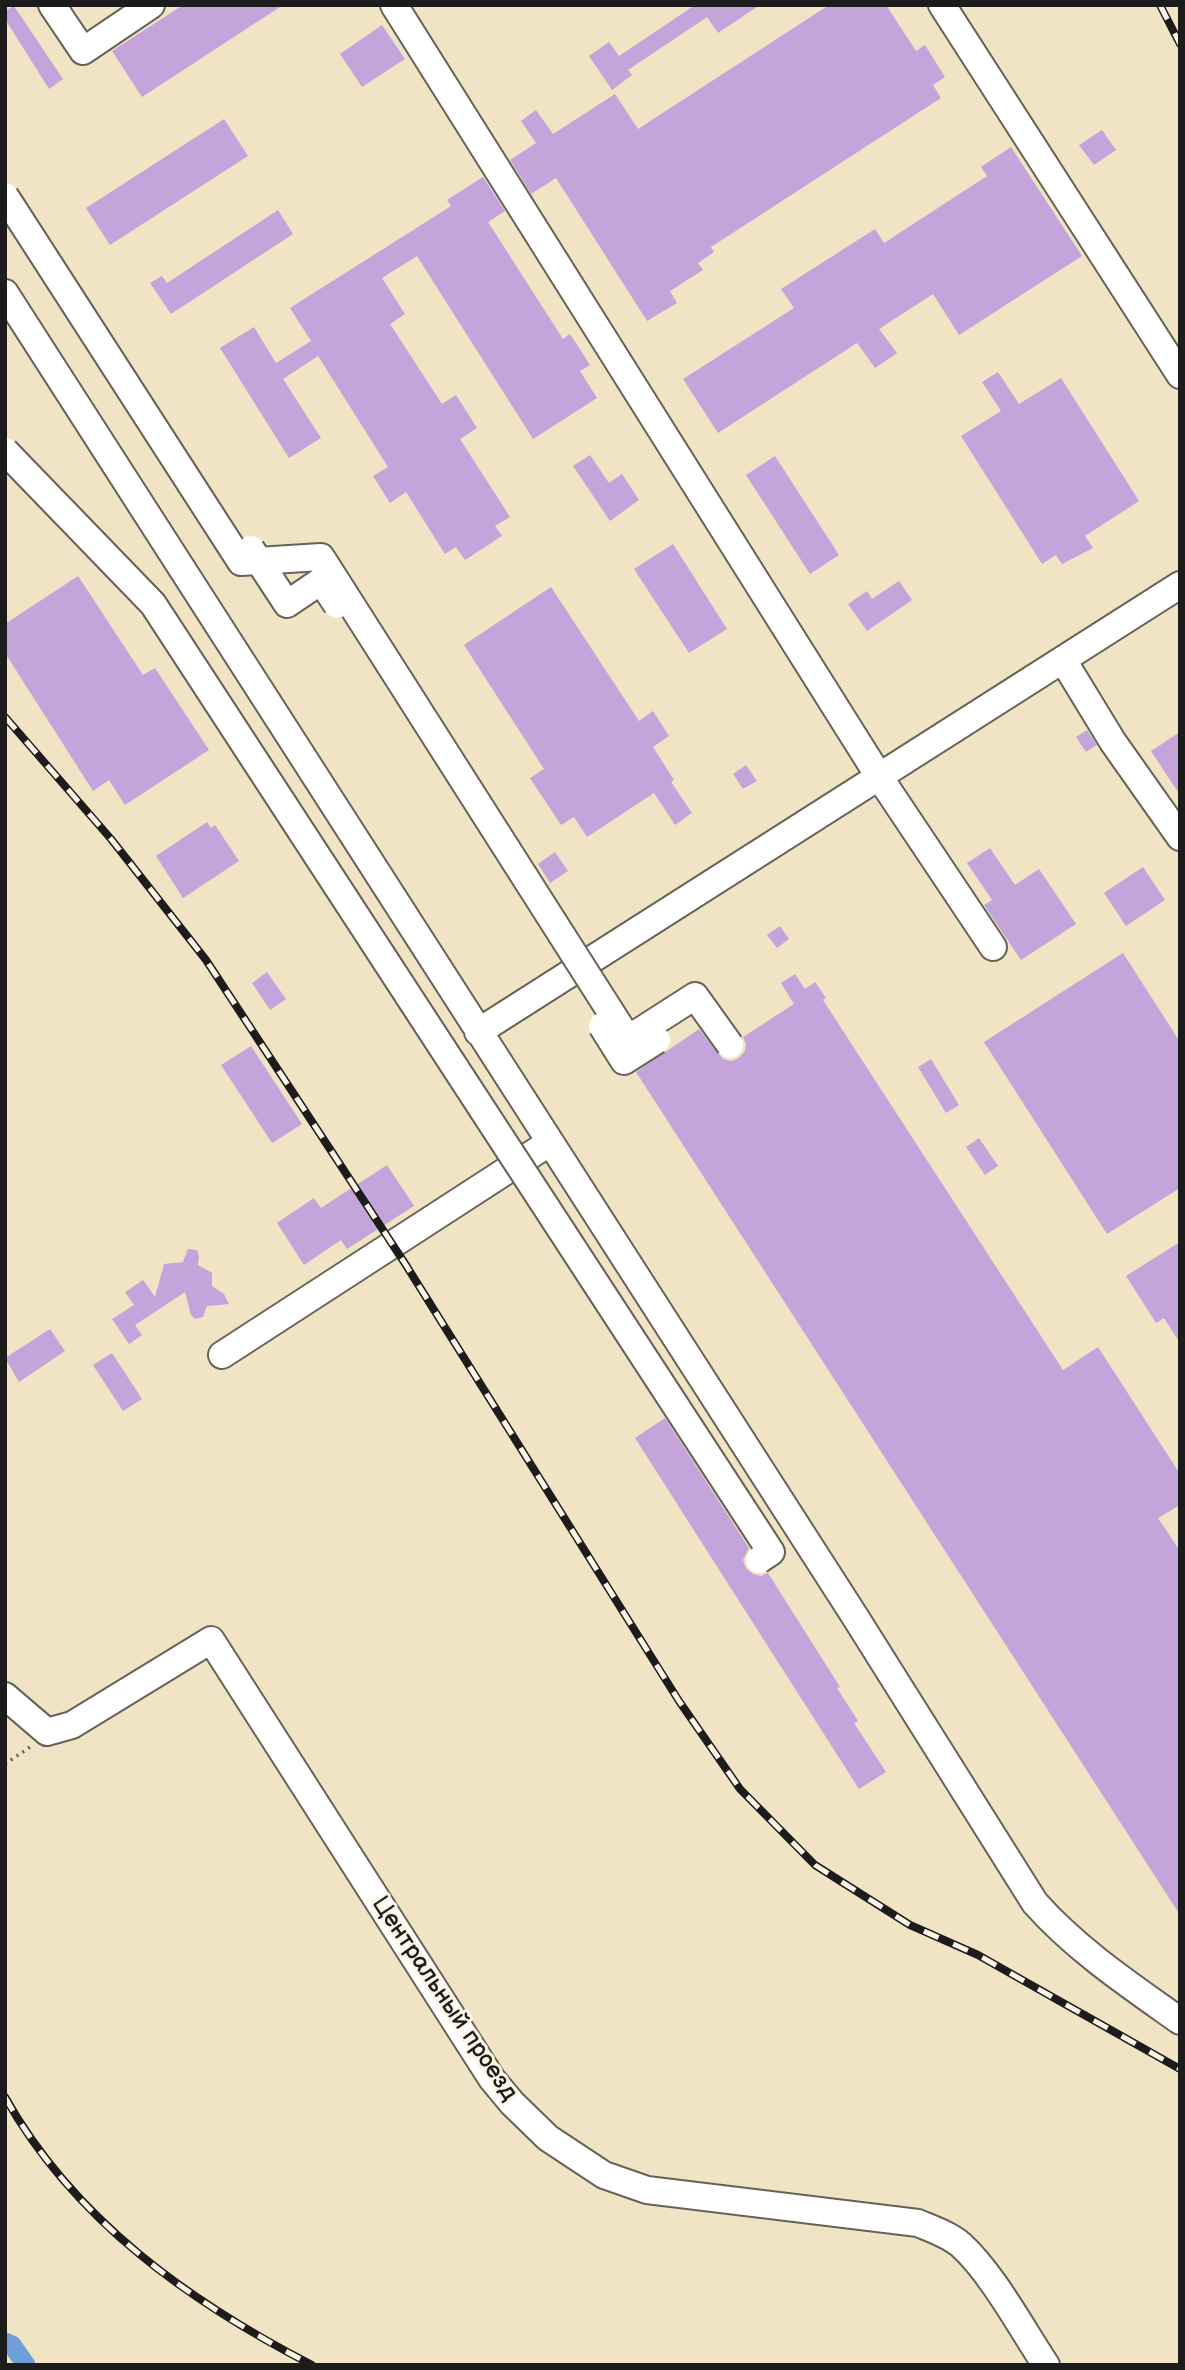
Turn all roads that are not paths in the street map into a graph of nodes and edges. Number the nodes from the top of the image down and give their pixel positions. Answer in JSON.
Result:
{"nodes":[{"id":1,"x":52,"y":5,"type":"edge"},
{"id":2,"x":151,"y":5,"type":"edge"},
{"id":3,"x":394,"y":5,"type":"edge"},
{"id":4,"x":942,"y":5,"type":"edge"},
{"id":5,"x":5,"y":173,"type":"edge"},
{"id":6,"x":5,"y":196,"type":"edge"},
{"id":7,"x":5,"y":293,"type":"edge"},
{"id":8,"x":1180,"y":375,"type":"edge"},
{"id":9,"x":5,"y":451,"type":"edge"},
{"id":10,"x":1180,"y":586,"type":"edge"},
{"id":11,"x":1063,"y":660,"type":"junction"},
{"id":12,"x":880,"y":778,"type":"junction"},
{"id":13,"x":1180,"y":837,"type":"edge"},
{"id":14,"x":993,"y":947,"type":"dead end"},
{"id":15,"x":698,"y":1030,"type":"dead end"},
{"id":16,"x":478,"y":1032,"type":"junction"},
{"id":17,"x":730,"y":1045,"type":"dead end"},
{"id":18,"x":549,"y":1143,"type":"junction"},
{"id":19,"x":222,"y":1354,"type":"dead end"},
{"id":20,"x":759,"y":1560,"type":"dead end"},
{"id":21,"x":5,"y":1696,"type":"edge"},
{"id":22,"x":1180,"y":2021,"type":"edge"},
{"id":23,"x":1046,"y":2365,"type":"edge"}],
"edges":[{"from":1,"to":2,"type":"street"},
{"from":3,"to":12,"type":"street"},
{"from":4,"to":8,"type":"street"},
{"from":5,"to":15,"type":"street","bridge":true},
{"from":6,"to":17,"type":"street","bridge":true},
{"from":7,"to":16,"type":"street"},
{"from":9,"to":20,"type":"street","bridge":true},
{"from":10,"to":11,"type":"street"},
{"from":11,"to":12,"type":"street"},
{"from":11,"to":13,"type":"street"},
{"from":12,"to":14,"type":"street"},
{"from":12,"to":16,"type":"street"},
{"from":16,"to":18,"type":"street"},
{"from":18,"to":19,"type":"street"},
{"from":18,"to":22,"type":"street"},
{"from":21,"to":23,"type":"street","name":"Центральный проезд"}]}
